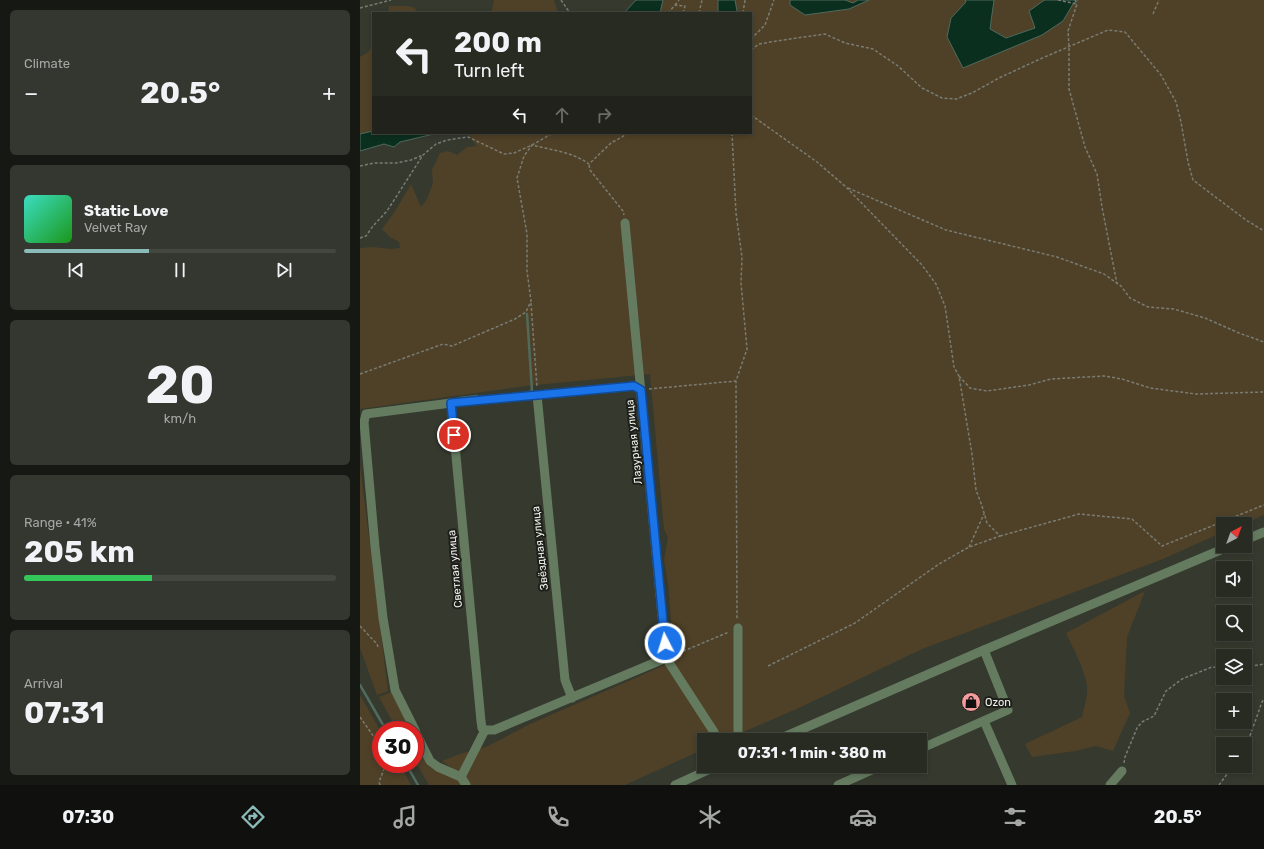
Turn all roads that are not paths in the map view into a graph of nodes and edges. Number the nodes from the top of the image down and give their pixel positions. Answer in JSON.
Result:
{"nodes":[{"id":1,"x":625,"y":223,"type":"road end"},
{"id":2,"x":641,"y":390,"type":"junction"},
{"id":3,"x":537,"y":395,"type":"junction"},
{"id":4,"x":451,"y":403,"type":"junction"},
{"id":5,"x":1264,"y":532,"type":"edge"},
{"id":6,"x":1252,"y":537,"type":"edge"},
{"id":7,"x":1216,"y":552,"type":"edge"},
{"id":8,"x":738,"y":628,"type":"road end"},
{"id":9,"x":984,"y":650,"type":"junction"},
{"id":10,"x":666,"y":658,"type":"junction"},
{"id":11,"x":572,"y":698,"type":"junction"},
{"id":12,"x":410,"y":721,"type":"edge"},
{"id":13,"x":984,"y":721,"type":"junction"},
{"id":14,"x":485,"y":730,"type":"junction"},
{"id":15,"x":714,"y":733,"type":"edge"},
{"id":16,"x":738,"y":733,"type":"edge"},
{"id":17,"x":793,"y":733,"type":"edge"},
{"id":18,"x":927,"y":746,"type":"edge"},
{"id":19,"x":424,"y":749,"type":"edge"},
{"id":20,"x":1122,"y":771,"type":"road end"},
{"id":21,"x":702,"y":773,"type":"edge"},
{"id":22,"x":866,"y":773,"type":"edge"},
{"id":23,"x":461,"y":777,"type":"junction"},
{"id":24,"x":466,"y":785,"type":"edge"},
{"id":25,"x":675,"y":785,"type":"edge"},
{"id":26,"x":838,"y":785,"type":"edge"},
{"id":27,"x":1012,"y":785,"type":"edge"},
{"id":28,"x":1110,"y":785,"type":"edge"}],
"edges":[{"from":1,"to":2,"type":"street","name":"Лазурная улица"},
{"from":2,"to":3,"type":"street"},
{"from":2,"to":10,"type":"street","name":"Лазурная улица"},
{"from":3,"to":4,"type":"street"},
{"from":3,"to":11,"type":"street","name":"Звёздная улица"},
{"from":4,"to":12,"type":"street"},
{"from":4,"to":14,"type":"street","name":"Светлая улица"},
{"from":5,"to":6,"type":"street"},
{"from":7,"to":9,"type":"street"},
{"from":8,"to":16,"type":"street"},
{"from":9,"to":13,"type":"street"},
{"from":9,"to":17,"type":"street"},
{"from":10,"to":11,"type":"street"},
{"from":10,"to":15,"type":"street"},
{"from":11,"to":14,"type":"street"},
{"from":13,"to":18,"type":"street"},
{"from":13,"to":27,"type":"street"},
{"from":14,"to":23,"type":"street"},
{"from":19,"to":23,"type":"street"},
{"from":20,"to":28,"type":"street"},
{"from":21,"to":25,"type":"street"},
{"from":22,"to":26,"type":"street"},
{"from":23,"to":24,"type":"street"}]}
